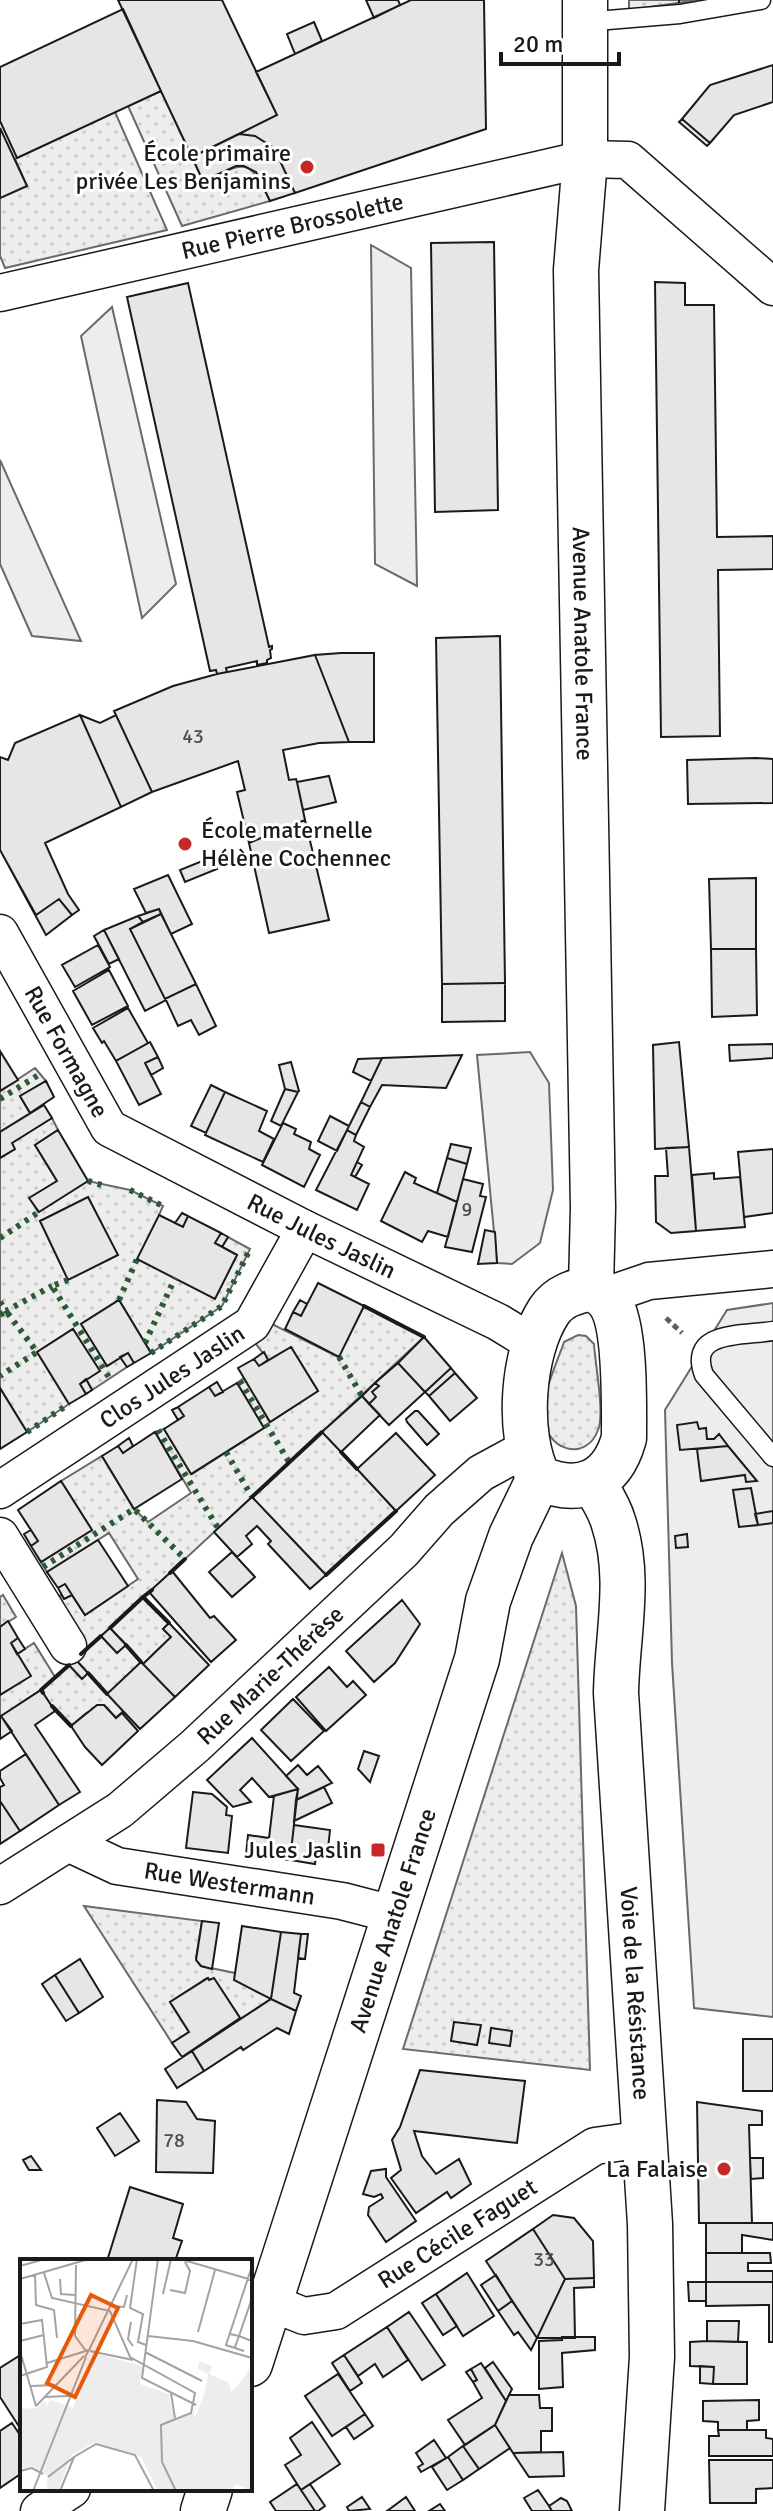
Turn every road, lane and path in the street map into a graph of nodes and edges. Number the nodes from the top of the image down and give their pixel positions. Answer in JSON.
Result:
{"nodes":[{"id":1,"x":761,"y":0,"type":"edge"},
{"id":2,"x":584,"y":11,"type":"edge"},
{"id":3,"x":585,"y":159,"type":"junction"},
{"id":4,"x":773,"y":287,"type":"edge"},
{"id":5,"x":0,"y":293,"type":"edge"},
{"id":6,"x":0,"y":933,"type":"edge"},
{"id":7,"x":109,"y":1128,"type":"joint"},
{"id":8,"x":305,"y":1229,"type":"junction"},
{"id":9,"x":773,"y":1269,"type":"edge"},
{"id":10,"x":598,"y":1292,"type":"junction"},
{"id":11,"x":773,"y":1331,"type":"edge"},
{"id":12,"x":534,"y":1344,"type":"junction"},
{"id":13,"x":773,"y":1457,"type":"edge"},
{"id":14,"x":533,"y":1463,"type":"junction"},
{"id":15,"x":593,"y":1482,"type":"junction"},
{"id":16,"x":0,"y":1490,"type":"edge"},
{"id":17,"x":0,"y":1536,"type":"edge"},
{"id":18,"x":68,"y":1646,"type":"dead end"},
{"id":19,"x":68,"y":1843,"type":"junction"},
{"id":20,"x":0,"y":1886,"type":"edge"},
{"id":21,"x":396,"y":1915,"type":"junction"},
{"id":22,"x":645,"y":2139,"type":"junction"},
{"id":23,"x":269,"y":2302,"type":"junction"},
{"id":24,"x":252,"y":2357,"type":"edge"},
{"id":25,"x":69,"y":2491,"type":"edge"},
{"id":26,"x":209,"y":2491,"type":"edge"},
{"id":27,"x":39,"y":2511,"type":"edge"},
{"id":28,"x":203,"y":2511,"type":"edge"},
{"id":29,"x":642,"y":2511,"type":"edge"}],
"edges":[{"from":1,"to":2,"type":"lane"},
{"from":2,"to":3,"type":"street","name":"Avenue Anatole France"},
{"from":3,"to":4,"type":"street","name":"Rue Pierre Brossolette"},
{"from":3,"to":5,"type":"street","name":"Rue Pierre Brossolette"},
{"from":3,"to":10,"type":"street","name":"Avenue Anatole France"},
{"from":6,"to":7,"type":"street","name":"Rue Formagne"},
{"from":7,"to":8,"type":"street","name":"Rue Jules Jaslin"},
{"from":8,"to":12,"type":"street","name":"Rue Jules Jaslin"},
{"from":8,"to":16,"type":"street","name":"Clos Jules Jaslin"},
{"from":9,"to":10,"type":"street"},
{"from":10,"to":12,"type":"street"},
{"from":10,"to":15,"type":"street"},
{"from":11,"to":13,"type":"lane"},
{"from":12,"to":14,"type":"street"},
{"from":14,"to":15,"type":"street"},
{"from":14,"to":19,"type":"street","name":"Rue Marie-Thérèse"},
{"from":14,"to":21,"type":"street","name":"Avenue Anatole France"},
{"from":15,"to":22,"type":"street","name":"Voie de la Résistance"},
{"from":17,"to":18,"type":"street"},
{"from":19,"to":20,"type":"street","name":"Rue Marie-Thérèse"},
{"from":19,"to":21,"type":"street","name":"Rue Westermann"},
{"from":21,"to":23,"type":"street","name":"Avenue Anatole France"},
{"from":22,"to":23,"type":"street","name":"Rue Cécile Faguet"},
{"from":22,"to":29,"type":"street","name":"Voie de la Résistance"},
{"from":23,"to":24,"type":"street","name":"Avenue Anatole France"},
{"from":25,"to":27,"type":"street"},
{"from":26,"to":28,"type":"street"}]}
